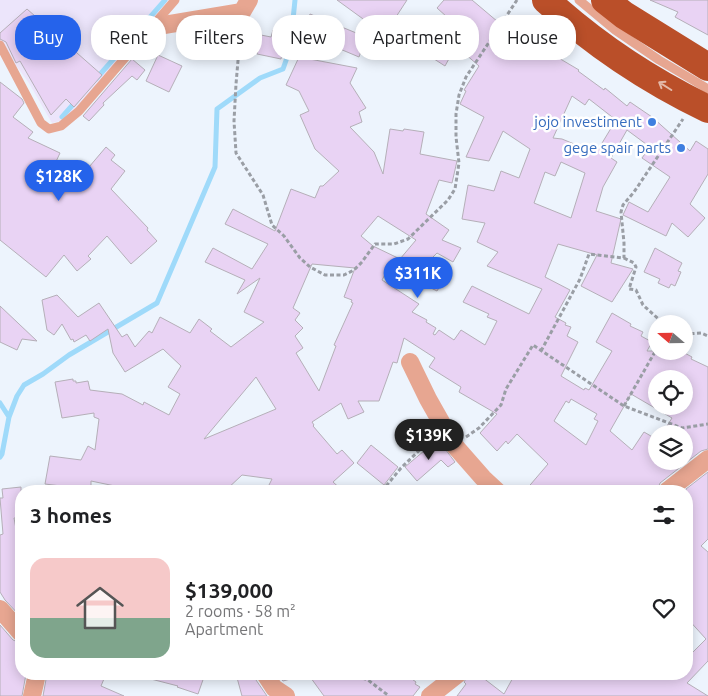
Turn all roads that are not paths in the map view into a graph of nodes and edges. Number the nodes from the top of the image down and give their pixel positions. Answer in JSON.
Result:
{"nodes":[{"id":1,"x":175,"y":0,"type":"edge"},
{"id":2,"x":546,"y":0,"type":"edge"},
{"id":3,"x":578,"y":0,"type":"edge"},
{"id":4,"x":605,"y":0,"type":"edge"},
{"id":5,"x":245,"y":6,"type":"edge"},
{"id":6,"x":162,"y":15,"type":"edge"},
{"id":7,"x":166,"y":24,"type":"edge"},
{"id":8,"x":0,"y":45,"type":"edge"},
{"id":9,"x":124,"y":60,"type":"edge"},
{"id":10,"x":708,"y":67,"type":"edge"},
{"id":11,"x":703,"y":100,"type":"edge"},
{"id":12,"x":410,"y":362,"type":"dead end"},
{"id":13,"x":708,"y":459,"type":"edge"},
{"id":14,"x":491,"y":485,"type":"edge"},
{"id":15,"x":676,"y":485,"type":"edge"},
{"id":16,"x":0,"y":609,"type":"edge"},
{"id":17,"x":15,"y":626,"type":"edge"},
{"id":18,"x":37,"y":680,"type":"edge"},
{"id":19,"x":269,"y":680,"type":"edge"},
{"id":20,"x":453,"y":680,"type":"edge"},
{"id":21,"x":441,"y":693,"type":"edge"},
{"id":22,"x":32,"y":696,"type":"edge"},
{"id":23,"x":286,"y":696,"type":"edge"}],
"edges":[{"from":1,"to":6,"type":"lane"},
{"from":11,"to":2,"type":"highway","one_way":true},
{"from":3,"to":11,"type":"lane"},
{"from":4,"to":10,"type":"highway"},
{"from":5,"to":7,"type":"street"},
{"from":8,"to":9,"type":"lane"},
{"from":12,"to":14,"type":"street"},
{"from":13,"to":15,"type":"street"},
{"from":16,"to":17,"type":"street"},
{"from":18,"to":22,"type":"street"},
{"from":19,"to":23,"type":"street"},
{"from":20,"to":21,"type":"street"}]}
